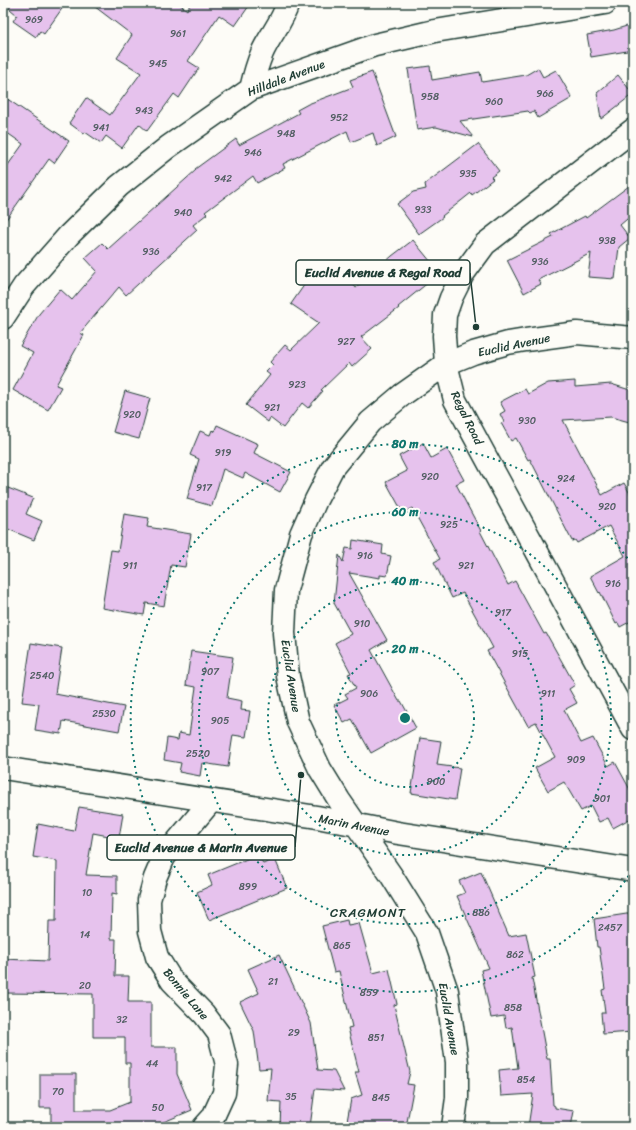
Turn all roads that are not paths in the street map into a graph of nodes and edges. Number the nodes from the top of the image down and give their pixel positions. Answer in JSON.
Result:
{"nodes":[{"id":1,"x":288,"y":3,"type":"edge"},
{"id":2,"x":605,"y":3,"type":"edge"},
{"id":3,"x":251,"y":89,"type":"junction"},
{"id":4,"x":633,"y":130,"type":"edge"},
{"id":5,"x":3,"y":318,"type":"edge"},
{"id":6,"x":633,"y":338,"type":"edge"},
{"id":7,"x":446,"y":364,"type":"junction"},
{"id":8,"x":633,"y":729,"type":"edge"},
{"id":9,"x":3,"y":768,"type":"edge"},
{"id":10,"x":210,"y":801,"type":"junction"},
{"id":11,"x":357,"y":825,"type":"junction"},
{"id":12,"x":633,"y":870,"type":"edge"},
{"id":13,"x":204,"y":1127,"type":"edge"},
{"id":14,"x":453,"y":1127,"type":"edge"}],
"edges":[{"from":1,"to":3,"type":"street"},
{"from":2,"to":3,"type":"street","name":"Hilldale Avenue"},
{"from":3,"to":5,"type":"street","name":"Hilldale Avenue"},
{"from":4,"to":7,"type":"street","name":"Regal Road"},
{"from":6,"to":7,"type":"street","name":"Euclid Avenue"},
{"from":7,"to":8,"type":"street","name":"Regal Road"},
{"from":7,"to":11,"type":"street","name":"Euclid Avenue"},
{"from":9,"to":10,"type":"street","name":"Marin Avenue"},
{"from":10,"to":11,"type":"street","name":"Marin Avenue"},
{"from":10,"to":13,"type":"street","name":"Bonnie Lane"},
{"from":11,"to":12,"type":"street","name":"Marin Avenue"},
{"from":11,"to":14,"type":"street","name":"Euclid Avenue"}]}
